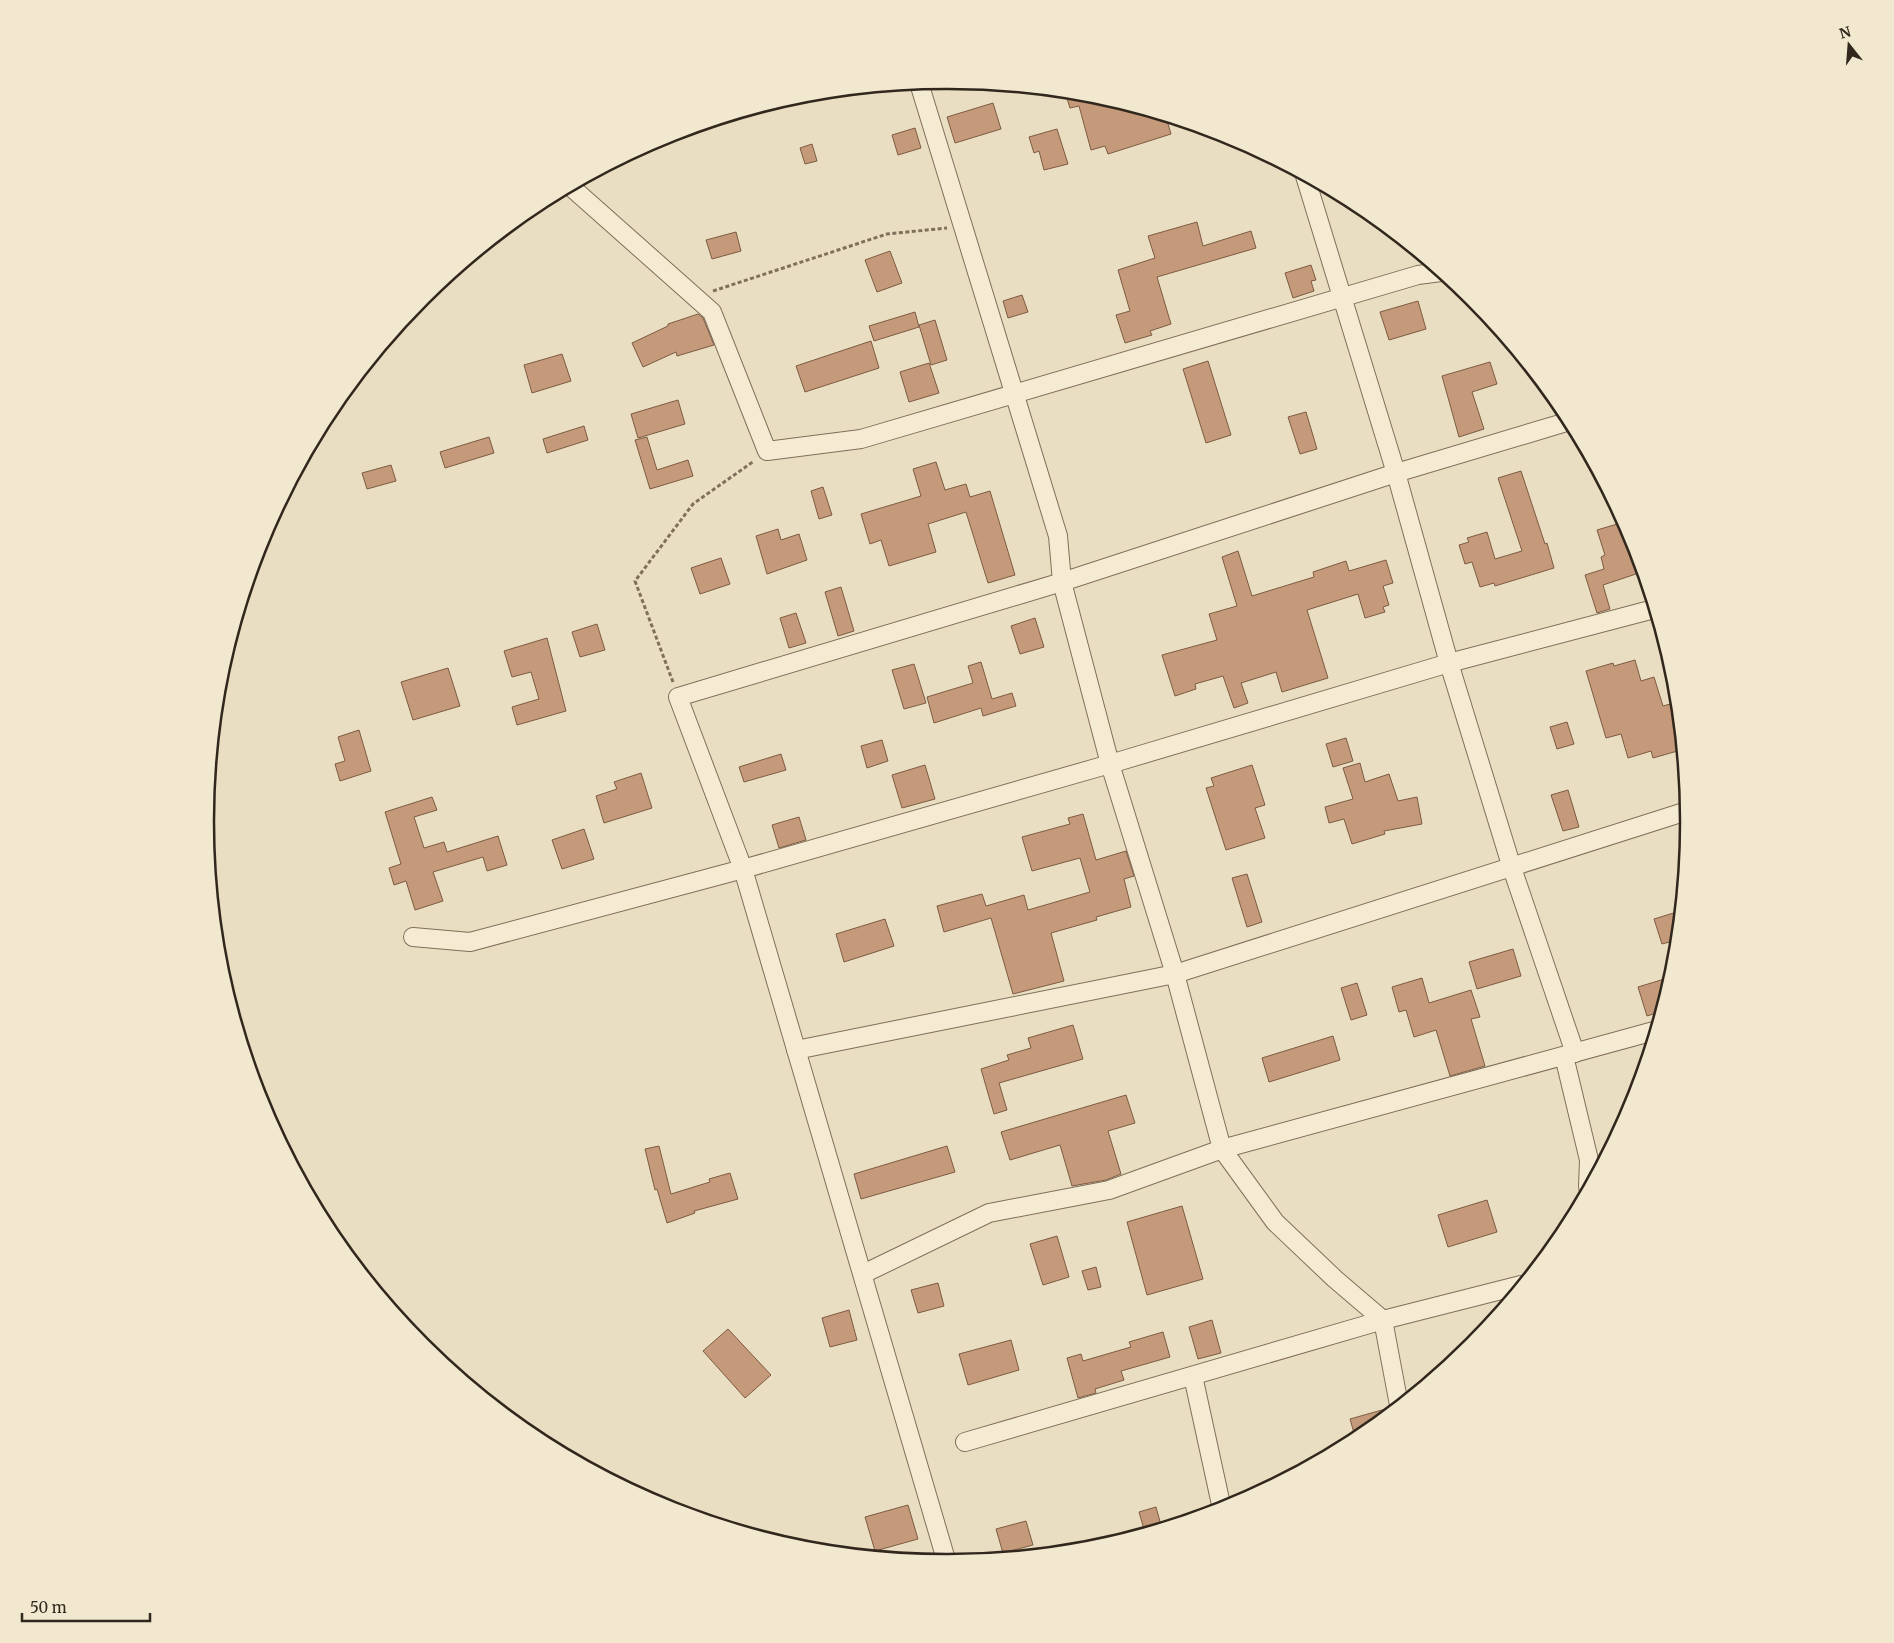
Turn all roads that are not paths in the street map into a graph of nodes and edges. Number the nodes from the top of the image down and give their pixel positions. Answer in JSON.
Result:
{"nodes":[{"id":1,"x":921,"y":90,"type":"edge"},
{"id":2,"x":1307,"y":184,"type":"edge"},
{"id":3,"x":575,"y":191,"type":"edge"},
{"id":4,"x":1432,"y":273,"type":"edge"},
{"id":5,"x":1342,"y":298,"type":"junction"},
{"id":6,"x":1014,"y":394,"type":"junction"},
{"id":7,"x":1562,"y":423,"type":"edge"},
{"id":8,"x":1396,"y":473,"type":"junction"},
{"id":9,"x":1062,"y":582,"type":"junction"},
{"id":10,"x":1648,"y":610,"type":"edge"},
{"id":11,"x":1449,"y":663,"type":"junction"},
{"id":12,"x":1110,"y":764,"type":"junction"},
{"id":13,"x":1680,"y":814,"type":"edge"},
{"id":14,"x":1512,"y":868,"type":"junction"},
{"id":15,"x":743,"y":869,"type":"junction"},
{"id":16,"x":413,"y":937,"type":"dead end"},
{"id":17,"x":1175,"y":974,"type":"junction"},
{"id":18,"x":1648,"y":1032,"type":"edge"},
{"id":19,"x":796,"y":1050,"type":"junction"},
{"id":20,"x":1569,"y":1054,"type":"junction"},
{"id":21,"x":1222,"y":1149,"type":"junction"},
{"id":22,"x":1588,"y":1176,"type":"edge"},
{"id":23,"x":863,"y":1274,"type":"junction"},
{"id":24,"x":1512,"y":1287,"type":"edge"},
{"id":25,"x":1383,"y":1320,"type":"junction"},
{"id":26,"x":1193,"y":1376,"type":"junction"},
{"id":27,"x":1399,"y":1398,"type":"edge"},
{"id":28,"x":965,"y":1442,"type":"dead end"},
{"id":29,"x":1220,"y":1501,"type":"edge"},
{"id":30,"x":944,"y":1554,"type":"edge"}],
"edges":[{"from":1,"to":6,"type":"street"},
{"from":2,"to":5,"type":"street"},
{"from":3,"to":6,"type":"street"},
{"from":4,"to":5,"type":"street"},
{"from":5,"to":6,"type":"street"},
{"from":5,"to":8,"type":"street"},
{"from":6,"to":9,"type":"street"},
{"from":7,"to":8,"type":"street"},
{"from":8,"to":9,"type":"street"},
{"from":8,"to":11,"type":"street"},
{"from":9,"to":12,"type":"street"},
{"from":9,"to":15,"type":"street"},
{"from":10,"to":11,"type":"street"},
{"from":11,"to":12,"type":"street"},
{"from":11,"to":14,"type":"street"},
{"from":12,"to":15,"type":"street"},
{"from":12,"to":17,"type":"street"},
{"from":13,"to":14,"type":"street"},
{"from":14,"to":17,"type":"street"},
{"from":14,"to":20,"type":"street"},
{"from":15,"to":16,"type":"street"},
{"from":15,"to":19,"type":"street"},
{"from":17,"to":19,"type":"street"},
{"from":17,"to":21,"type":"street"},
{"from":18,"to":20,"type":"street"},
{"from":19,"to":23,"type":"street"},
{"from":20,"to":21,"type":"street"},
{"from":20,"to":22,"type":"street"},
{"from":21,"to":23,"type":"street"},
{"from":21,"to":25,"type":"street"},
{"from":23,"to":30,"type":"street"},
{"from":24,"to":25,"type":"street"},
{"from":25,"to":26,"type":"street"},
{"from":25,"to":27,"type":"street"},
{"from":26,"to":28,"type":"street"},
{"from":26,"to":29,"type":"street"}]}
